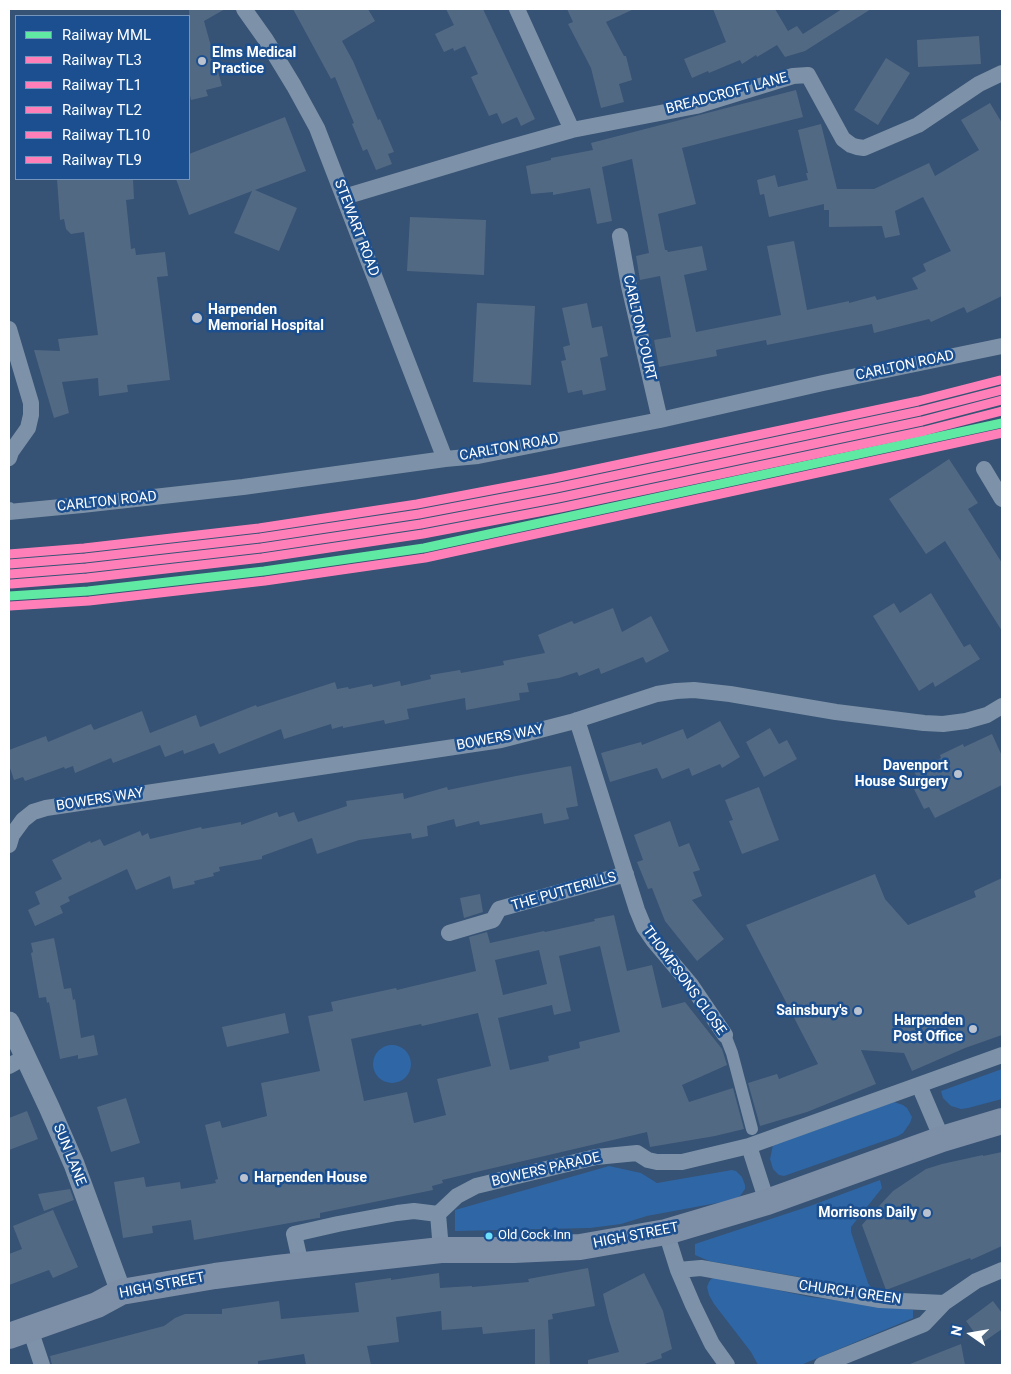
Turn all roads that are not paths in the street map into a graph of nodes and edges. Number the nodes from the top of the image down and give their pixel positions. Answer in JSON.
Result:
{"nodes":[{"id":1,"x":244,"y":9,"type":"edge"},
{"id":2,"x":517,"y":9,"type":"edge"},
{"id":3,"x":1002,"y":73,"type":"edge"},
{"id":4,"x":572,"y":130,"type":"junction"},
{"id":5,"x":344,"y":197,"type":"junction"},
{"id":6,"x":620,"y":236,"type":"dead end"},
{"id":7,"x":9,"y":329,"type":"edge"},
{"id":8,"x":1002,"y":346,"type":"edge"},
{"id":9,"x":660,"y":420,"type":"junction"},
{"id":10,"x":9,"y":458,"type":"edge"},
{"id":11,"x":445,"y":459,"type":"junction"},
{"id":12,"x":984,"y":469,"type":"dead end"},
{"id":13,"x":1002,"y":499,"type":"edge"},
{"id":14,"x":9,"y":511,"type":"edge"},
{"id":15,"x":1002,"y":706,"type":"edge"},
{"id":16,"x":576,"y":720,"type":"junction"},
{"id":17,"x":9,"y":845,"type":"edge"},
{"id":18,"x":626,"y":874,"type":"junction"},
{"id":19,"x":449,"y":932,"type":"dead end"},
{"id":20,"x":9,"y":1022,"type":"edge"},
{"id":21,"x":725,"y":1035,"type":"joint"},
{"id":22,"x":1002,"y":1055,"type":"edge"},
{"id":23,"x":17,"y":1061,"type":"edge"},
{"id":24,"x":919,"y":1085,"type":"junction"},
{"id":25,"x":1002,"y":1121,"type":"edge"},
{"id":26,"x":752,"y":1129,"type":"dead end"},
{"id":27,"x":942,"y":1139,"type":"junction"},
{"id":28,"x":749,"y":1146,"type":"junction"},
{"id":29,"x":767,"y":1202,"type":"junction"},
{"id":30,"x":438,"y":1214,"type":"junction"},
{"id":31,"x":666,"y":1232,"type":"junction"},
{"id":32,"x":441,"y":1250,"type":"junction"},
{"id":33,"x":301,"y":1265,"type":"junction"},
{"id":34,"x":678,"y":1270,"type":"junction"},
{"id":35,"x":1002,"y":1270,"type":"edge"},
{"id":36,"x":121,"y":1292,"type":"junction"},
{"id":37,"x":944,"y":1303,"type":"junction"},
{"id":38,"x":19,"y":1332,"type":"edge"},
{"id":39,"x":42,"y":1365,"type":"edge"},
{"id":40,"x":727,"y":1365,"type":"edge"},
{"id":41,"x":822,"y":1365,"type":"edge"}],
"edges":[{"from":1,"to":5,"type":"street","name":"STEWART ROAD"},
{"from":2,"to":4,"type":"street"},
{"from":3,"to":4,"type":"street","name":"BREADCROFT LANE"},
{"from":4,"to":5,"type":"street","name":"BREADCROFT LANE"},
{"from":5,"to":11,"type":"street","name":"STEWART ROAD"},
{"from":6,"to":9,"type":"street","name":"CARLTON COURT"},
{"from":7,"to":10,"type":"street"},
{"from":8,"to":9,"type":"street","name":"CARLTON ROAD"},
{"from":9,"to":11,"type":"street","name":"CARLTON ROAD"},
{"from":11,"to":14,"type":"street","name":"CARLTON ROAD"},
{"from":12,"to":13,"type":"street"},
{"from":15,"to":16,"type":"street","name":"BOWERS WAY"},
{"from":16,"to":17,"type":"street","name":"BOWERS WAY"},
{"from":16,"to":18,"type":"street","name":"THOMPSONS CLOSE"},
{"from":18,"to":19,"type":"street","name":"THE PUTTERILLS"},
{"from":18,"to":21,"type":"street","name":"THOMPSONS CLOSE"},
{"from":20,"to":23,"type":"street","name":"SUN LANE"},
{"from":21,"to":26,"type":"street","name":"THOMPSONS CLOSE"},
{"from":22,"to":24,"type":"street"},
{"from":23,"to":36,"type":"street","name":"SUN LANE"},
{"from":24,"to":27,"type":"street"},
{"from":24,"to":28,"type":"street"},
{"from":25,"to":27,"type":"main road","name":"HIGH STREET"},
{"from":27,"to":29,"type":"main road","name":"HIGH STREET"},
{"from":28,"to":29,"type":"street"},
{"from":28,"to":30,"type":"street","name":"BOWERS PARADE"},
{"from":29,"to":31,"type":"main road","name":"HIGH STREET"},
{"from":30,"to":32,"type":"street"},
{"from":30,"to":33,"type":"street"},
{"from":31,"to":32,"type":"main road","name":"HIGH STREET"},
{"from":31,"to":34,"type":"street"},
{"from":32,"to":33,"type":"main road","name":"HIGH STREET"},
{"from":33,"to":36,"type":"main road","name":"HIGH STREET"},
{"from":34,"to":37,"type":"street","name":"CHURCH GREEN"},
{"from":34,"to":40,"type":"street"},
{"from":35,"to":37,"type":"street"},
{"from":36,"to":38,"type":"main road","name":"HIGH STREET"},
{"from":37,"to":41,"type":"street"},
{"from":38,"to":39,"type":"street"}]}
